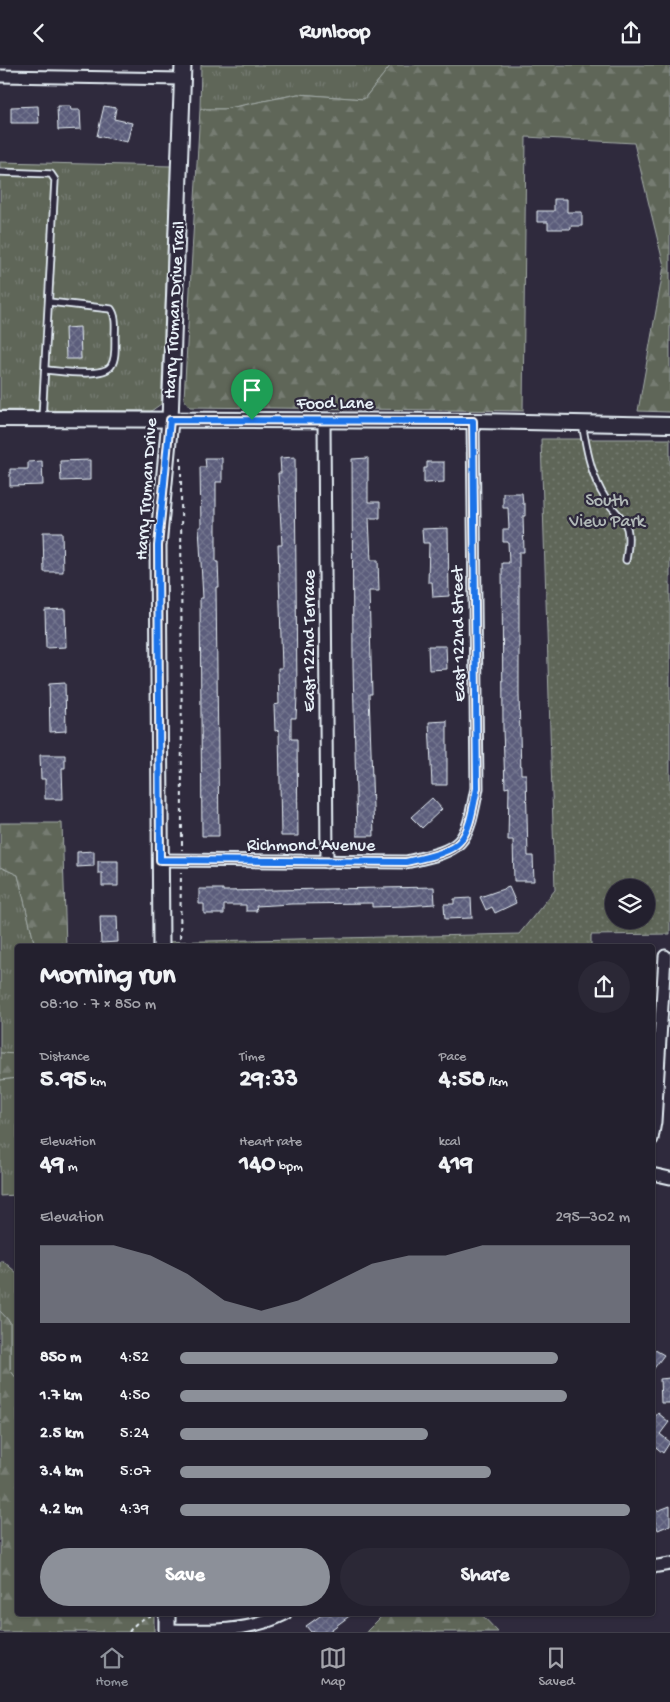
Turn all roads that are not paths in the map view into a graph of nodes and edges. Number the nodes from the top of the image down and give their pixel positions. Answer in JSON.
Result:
{"nodes":[{"id":1,"x":182,"y":72,"type":"edge"},
{"id":2,"x":0,"y":76,"type":"edge"},
{"id":3,"x":0,"y":172,"type":"edge"},
{"id":4,"x":49,"y":302,"type":"junction"},
{"id":5,"x":46,"y":370,"type":"junction"},
{"id":6,"x":0,"y":419,"type":"edge"},
{"id":7,"x":42,"y":420,"type":"junction"},
{"id":8,"x":170,"y":420,"type":"junction"},
{"id":9,"x":324,"y":420,"type":"junction"},
{"id":10,"x":473,"y":421,"type":"junction"},
{"id":11,"x":582,"y":423,"type":"junction"},
{"id":12,"x":670,"y":425,"type":"edge"},
{"id":13,"x":626,"y":560,"type":"dead end"},
{"id":14,"x":459,"y":843,"type":"joint"},
{"id":15,"x":160,"y":860,"type":"junction"},
{"id":16,"x":327,"y":862,"type":"junction"},
{"id":17,"x":161,"y":944,"type":"edge"},
{"id":18,"x":665,"y":956,"type":"dead end"},
{"id":19,"x":666,"y":1017,"type":"edge"},
{"id":20,"x":655,"y":1113,"type":"edge"},
{"id":21,"x":655,"y":1175,"type":"edge"},
{"id":22,"x":670,"y":1179,"type":"edge"},
{"id":23,"x":670,"y":1564,"type":"edge"},
{"id":24,"x":655,"y":1566,"type":"edge"},
{"id":25,"x":167,"y":1616,"type":"edge"},
{"id":26,"x":281,"y":1616,"type":"edge"},
{"id":27,"x":167,"y":1631,"type":"edge"}],
"edges":[{"from":1,"to":2,"type":"street"},
{"from":1,"to":8,"type":"main road","name":"Harry Truman Drive"},
{"from":3,"to":4,"type":"lane"},
{"from":4,"to":5,"type":"lane"},
{"from":4,"to":5,"type":"lane"},
{"from":5,"to":7,"type":"lane"},
{"from":6,"to":7,"type":"street","name":"Food Lane"},
{"from":7,"to":8,"type":"street","name":"Food Lane"},
{"from":8,"to":9,"type":"street","name":"Food Lane"},
{"from":8,"to":15,"type":"main road","name":"Harry Truman Drive"},
{"from":9,"to":10,"type":"street","name":"Food Lane"},
{"from":9,"to":16,"type":"street","name":"East 122nd Terrace"},
{"from":10,"to":11,"type":"street","name":"Food Lane"},
{"from":10,"to":14,"type":"street","name":"East 122nd Street"},
{"from":11,"to":12,"type":"street","name":"Food Lane"},
{"from":11,"to":13,"type":"lane"},
{"from":14,"to":16,"type":"street","name":"Richmond Avenue"},
{"from":15,"to":16,"type":"street","name":"Richmond Avenue"},
{"from":15,"to":17,"type":"main road","name":"Harry Truman Drive"},
{"from":18,"to":19,"type":"street"},
{"from":19,"to":20,"type":"street"},
{"from":21,"to":22,"type":"street"},
{"from":23,"to":24,"type":"street"},
{"from":25,"to":27,"type":"main road"},
{"from":26,"to":27,"type":"street"}]}
